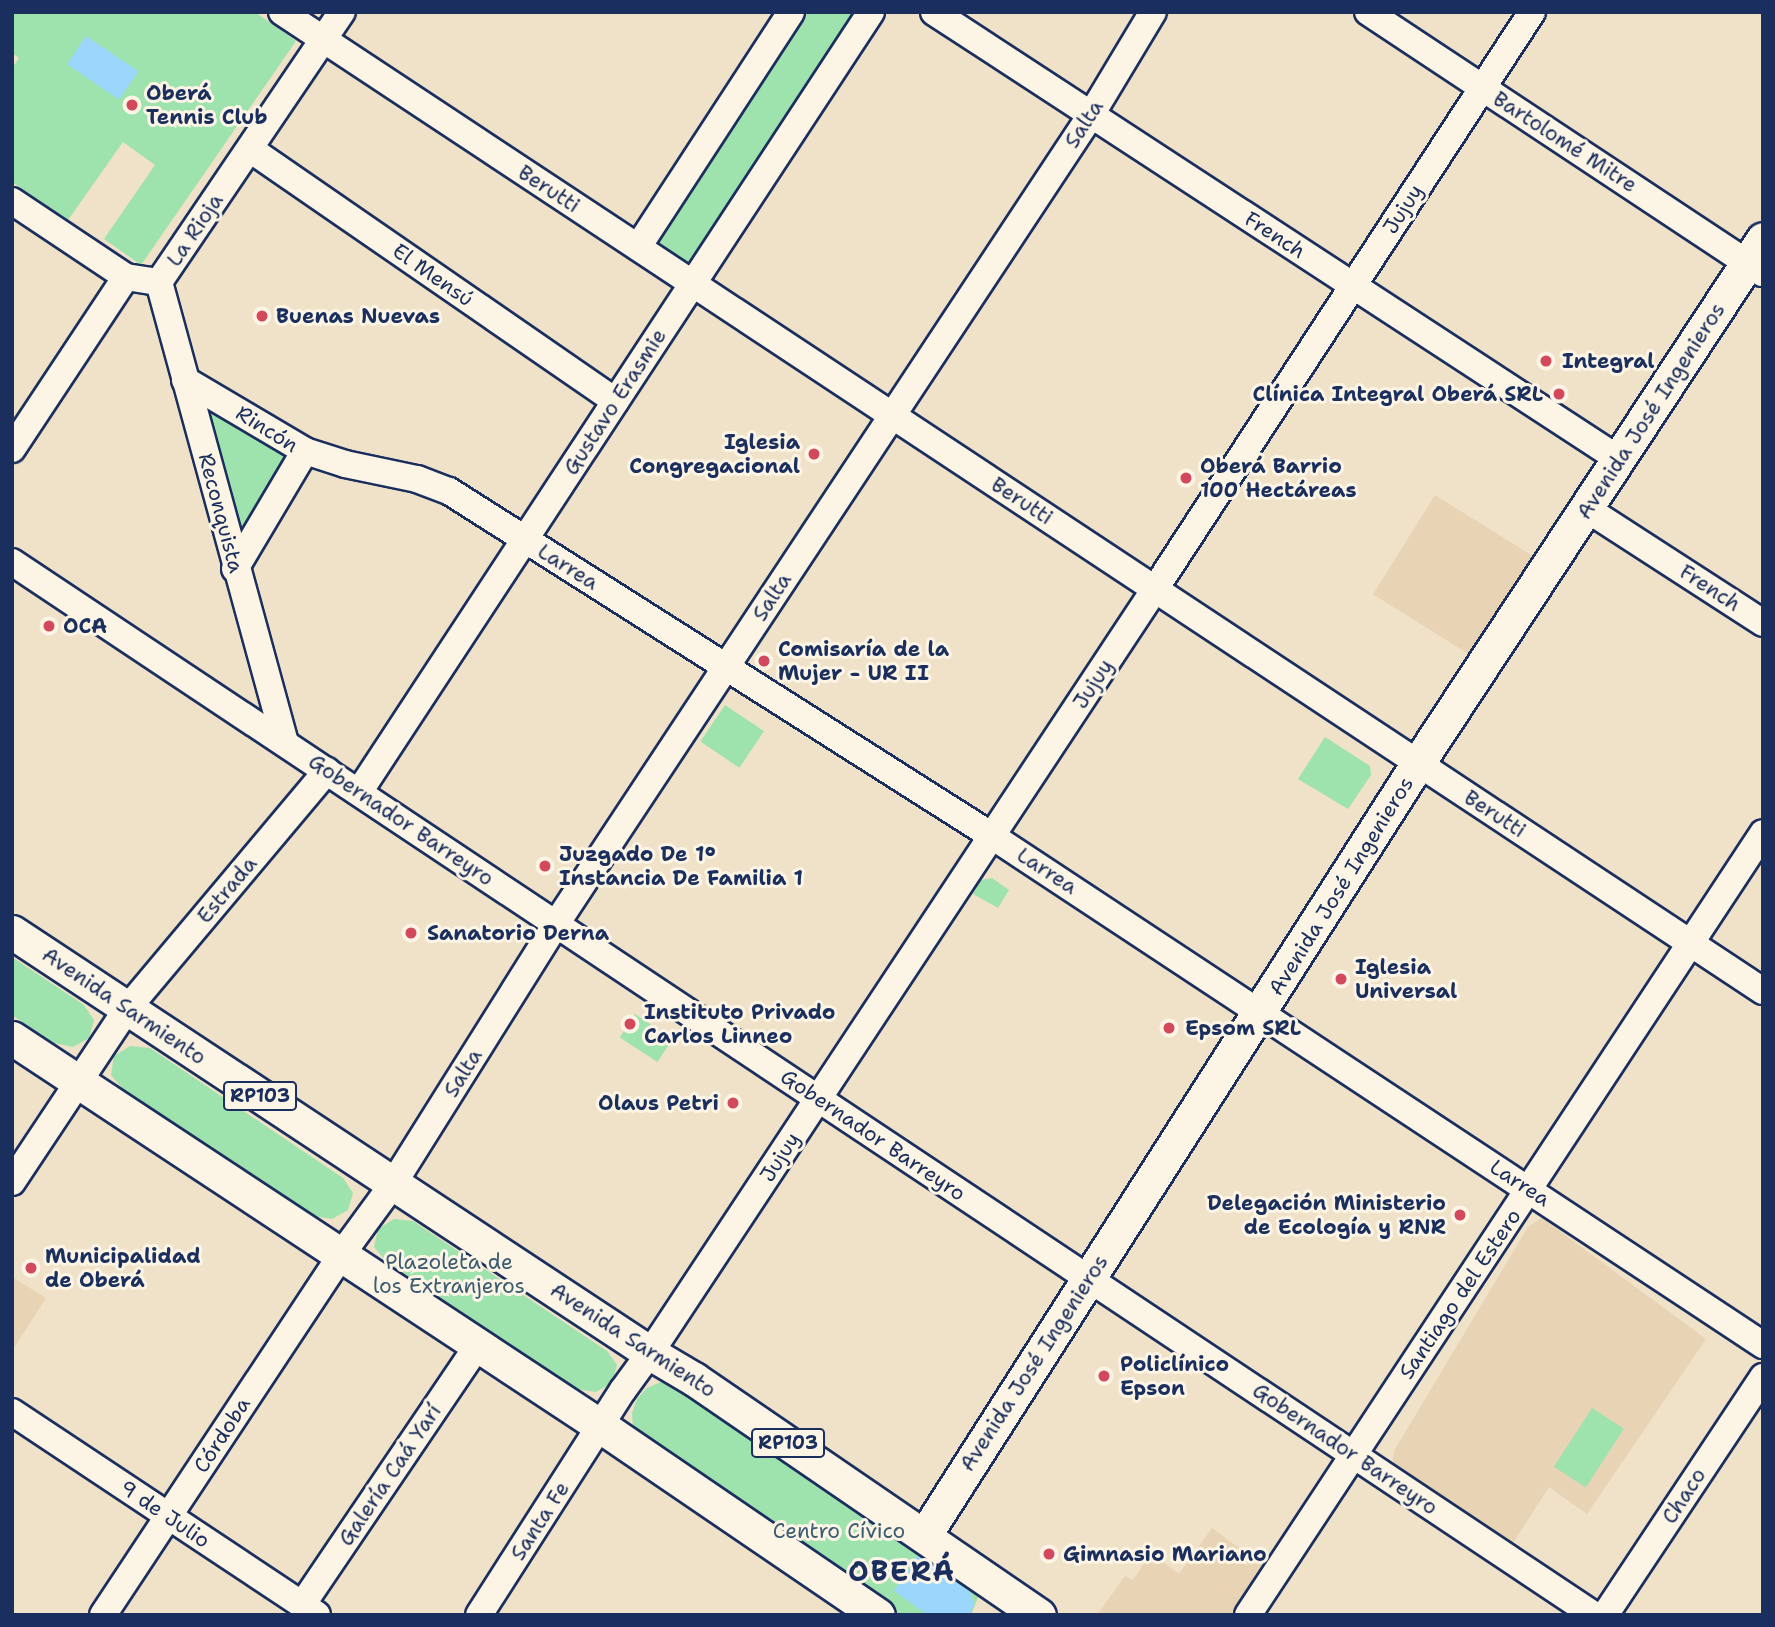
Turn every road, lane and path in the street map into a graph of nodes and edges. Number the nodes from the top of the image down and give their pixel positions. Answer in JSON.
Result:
{"nodes":[{"id":1,"x":282,"y":12,"type":"edge"},
{"id":2,"x":342,"y":12,"type":"edge"},
{"id":3,"x":791,"y":12,"type":"edge"},
{"id":4,"x":871,"y":12,"type":"edge"},
{"id":5,"x":934,"y":12,"type":"edge"},
{"id":6,"x":1153,"y":12,"type":"edge"},
{"id":7,"x":1368,"y":12,"type":"edge"},
{"id":8,"x":1532,"y":12,"type":"edge"},
{"id":9,"x":325,"y":40,"type":"junction"},
{"id":10,"x":1482,"y":88,"type":"junction"},
{"id":11,"x":1091,"y":115,"type":"junction"},
{"id":12,"x":250,"y":149,"type":"junction"},
{"id":13,"x":12,"y":201,"type":"edge"},
{"id":14,"x":638,"y":247,"type":"junction"},
{"id":15,"x":1758,"y":258,"type":"edge"},
{"id":16,"x":126,"y":277,"type":"junction"},
{"id":17,"x":159,"y":282,"type":"junction"},
{"id":18,"x":693,"y":283,"type":"junction"},
{"id":19,"x":1353,"y":286,"type":"junction"},
{"id":20,"x":185,"y":380,"type":"junction"},
{"id":21,"x":615,"y":401,"type":"junction"},
{"id":22,"x":892,"y":415,"type":"junction"},
{"id":23,"x":12,"y":449,"type":"edge"},
{"id":24,"x":305,"y":451,"type":"junction"},
{"id":25,"x":1617,"y":458,"type":"junction"},
{"id":26,"x":1587,"y":509,"type":"junction"},
{"id":27,"x":526,"y":540,"type":"junction"},
{"id":28,"x":12,"y":562,"type":"edge"},
{"id":29,"x":235,"y":569,"type":"junction"},
{"id":30,"x":1155,"y":589,"type":"junction"},
{"id":31,"x":1763,"y":622,"type":"edge"},
{"id":32,"x":726,"y":667,"type":"junction"},
{"id":33,"x":285,"y":743,"type":"junction"},
{"id":34,"x":1418,"y":763,"type":"junction"},
{"id":35,"x":327,"y":771,"type":"junction"},
{"id":36,"x":359,"y":792,"type":"junction"},
{"id":37,"x":1763,"y":833,"type":"edge"},
{"id":38,"x":992,"y":836,"type":"junction"},
{"id":39,"x":556,"y":924,"type":"junction"},
{"id":40,"x":12,"y":932,"type":"edge"},
{"id":41,"x":1691,"y":943,"type":"junction"},
{"id":42,"x":1763,"y":990,"type":"edge"},
{"id":43,"x":127,"y":1009,"type":"junction"},
{"id":44,"x":1261,"y":1013,"type":"junction"},
{"id":45,"x":12,"y":1038,"type":"edge"},
{"id":46,"x":78,"y":1082,"type":"junction"},
{"id":47,"x":819,"y":1099,"type":"junction"},
{"id":48,"x":12,"y":1182,"type":"edge"},
{"id":49,"x":393,"y":1184,"type":"junction"},
{"id":50,"x":1530,"y":1189,"type":"junction"},
{"id":51,"x":341,"y":1255,"type":"junction"},
{"id":52,"x":1088,"y":1278,"type":"junction"},
{"id":53,"x":478,"y":1345,"type":"junction"},
{"id":54,"x":1763,"y":1345,"type":"edge"},
{"id":55,"x":650,"y":1353,"type":"junction"},
{"id":56,"x":1763,"y":1377,"type":"edge"},
{"id":57,"x":12,"y":1412,"type":"edge"},
{"id":58,"x":602,"y":1427,"type":"junction"},
{"id":59,"x":1353,"y":1455,"type":"junction"},
{"id":60,"x":168,"y":1516,"type":"junction"},
{"id":61,"x":924,"y":1535,"type":"junction"},
{"id":62,"x":1017,"y":1609,"type":"edge"},
{"id":63,"x":310,"y":1610,"type":"edge"},
{"id":64,"x":866,"y":1612,"type":"edge"},
{"id":65,"x":103,"y":1615,"type":"edge"},
{"id":66,"x":479,"y":1615,"type":"edge"},
{"id":67,"x":1248,"y":1615,"type":"edge"},
{"id":68,"x":1594,"y":1615,"type":"edge"},
{"id":69,"x":1605,"y":1615,"type":"edge"}],
"edges":[{"from":1,"to":9,"type":"street","name":"Berutti"},
{"from":2,"to":9,"type":"street","name":"La Rioja"},
{"from":3,"to":14,"type":"street"},
{"from":4,"to":18,"type":"street","name":"Gustavo Erasmie"},
{"from":5,"to":11,"type":"street","name":"French"},
{"from":6,"to":11,"type":"street","name":"Salta"},
{"from":7,"to":10,"type":"street","name":"Bartolomé Mitre"},
{"from":8,"to":10,"type":"street","name":"Jujuy"},
{"from":9,"to":12,"type":"street","name":"La Rioja"},
{"from":9,"to":14,"type":"street","name":"Berutti"},
{"from":10,"to":15,"type":"street","name":"Bartolomé Mitre"},
{"from":10,"to":19,"type":"street","name":"Jujuy"},
{"from":11,"to":19,"type":"street","name":"French"},
{"from":11,"to":22,"type":"street","name":"Salta"},
{"from":12,"to":17,"type":"street","name":"La Rioja"},
{"from":12,"to":21,"type":"street","name":"El Mensú"},
{"from":13,"to":16,"type":"street"},
{"from":14,"to":18,"type":"street","name":"Berutti"},
{"from":15,"to":25,"type":"main road","name":"Avenida José Ingenieros"},
{"from":16,"to":17,"type":"street","name":"La Rioja"},
{"from":16,"to":23,"type":"street"},
{"from":17,"to":20,"type":"street","name":"Reconquista"},
{"from":18,"to":21,"type":"street","name":"Gustavo Erasmie"},
{"from":18,"to":22,"type":"street","name":"Berutti"},
{"from":19,"to":25,"type":"street","name":"French"},
{"from":19,"to":30,"type":"street","name":"Jujuy"},
{"from":20,"to":24,"type":"street","name":"Rincón"},
{"from":20,"to":29,"type":"street","name":"Reconquista"},
{"from":21,"to":27,"type":"street","name":"Gustavo Erasmie"},
{"from":22,"to":30,"type":"street","name":"Berutti"},
{"from":22,"to":32,"type":"street","name":"Salta"},
{"from":24,"to":27,"type":"street","name":"Larrea"},
{"from":24,"to":29,"type":"street","name":"Rincón"},
{"from":25,"to":26,"type":"main road","name":"Avenida José Ingenieros"},
{"from":26,"to":31,"type":"street","name":"French"},
{"from":26,"to":34,"type":"main road","name":"Avenida José Ingenieros"},
{"from":27,"to":32,"type":"street","name":"Larrea"},
{"from":27,"to":36,"type":"street","name":"Gustavo Erasmie"},
{"from":28,"to":33,"type":"street","name":"Gobernador Barreyro"},
{"from":29,"to":33,"type":"street","name":"Reconquista"},
{"from":30,"to":34,"type":"street","name":"Berutti"},
{"from":30,"to":38,"type":"street","name":"Jujuy"},
{"from":32,"to":38,"type":"street","name":"Larrea"},
{"from":32,"to":39,"type":"street","name":"Salta"},
{"from":33,"to":35,"type":"street","name":"Gobernador Barreyro"},
{"from":34,"to":41,"type":"street","name":"Berutti"},
{"from":34,"to":44,"type":"main road","name":"Avenida José Ingenieros"},
{"from":35,"to":36,"type":"street","name":"Gobernador Barreyro"},
{"from":35,"to":43,"type":"street","name":"Estrada"},
{"from":36,"to":39,"type":"street","name":"Gobernador Barreyro"},
{"from":37,"to":41,"type":"street","name":"Santiago del Estero"},
{"from":38,"to":44,"type":"street","name":"Larrea"},
{"from":38,"to":47,"type":"street","name":"Jujuy"},
{"from":39,"to":47,"type":"street","name":"Gobernador Barreyro"},
{"from":39,"to":49,"type":"street","name":"Salta"},
{"from":40,"to":43,"type":"main road","name":"Avenida Sarmiento","number":"RP103"},
{"from":41,"to":42,"type":"street","name":"Berutti"},
{"from":41,"to":50,"type":"street","name":"Santiago del Estero"},
{"from":43,"to":46,"type":"street","name":"Estrada"},
{"from":43,"to":49,"type":"main road","name":"Avenida Sarmiento","number":"RP103"},
{"from":44,"to":50,"type":"street","name":"Larrea"},
{"from":44,"to":52,"type":"main road","name":"Avenida José Ingenieros"},
{"from":45,"to":46,"type":"main road"},
{"from":46,"to":48,"type":"street","name":"Estrada"},
{"from":46,"to":51,"type":"main road"},
{"from":47,"to":52,"type":"street","name":"Gobernador Barreyro"},
{"from":47,"to":55,"type":"street","name":"Jujuy"},
{"from":49,"to":51,"type":"street","name":"Salta"},
{"from":49,"to":55,"type":"main road","name":"Avenida Sarmiento","number":"RP103"},
{"from":50,"to":54,"type":"street","name":"Larrea"},
{"from":50,"to":59,"type":"street","name":"Santiago del Estero"},
{"from":51,"to":53,"type":"main road"},
{"from":51,"to":60,"type":"street","name":"Córdoba"},
{"from":52,"to":59,"type":"street","name":"Gobernador Barreyro"},
{"from":52,"to":61,"type":"main road","name":"Avenida José Ingenieros"},
{"from":53,"to":58,"type":"main road"},
{"from":53,"to":63,"type":"street","name":"Galería Caá Yarí"},
{"from":55,"to":58,"type":"street","name":"Jujuy"},
{"from":55,"to":61,"type":"main road","name":"Avenida Sarmiento","number":"RP103"},
{"from":56,"to":69,"type":"street","name":"Chaco"},
{"from":57,"to":60,"type":"street","name":"9 de Julio"},
{"from":58,"to":64,"type":"main road"},
{"from":58,"to":66,"type":"street","name":"Santa Fe"},
{"from":59,"to":67,"type":"street","name":"Santiago del Estero"},
{"from":59,"to":68,"type":"street","name":"Gobernador Barreyro"},
{"from":60,"to":63,"type":"street","name":"9 de Julio"},
{"from":60,"to":65,"type":"street","name":"Córdoba"},
{"from":61,"to":62,"type":"main road","name":"Avenida Sarmiento","number":"RP103"}]}
